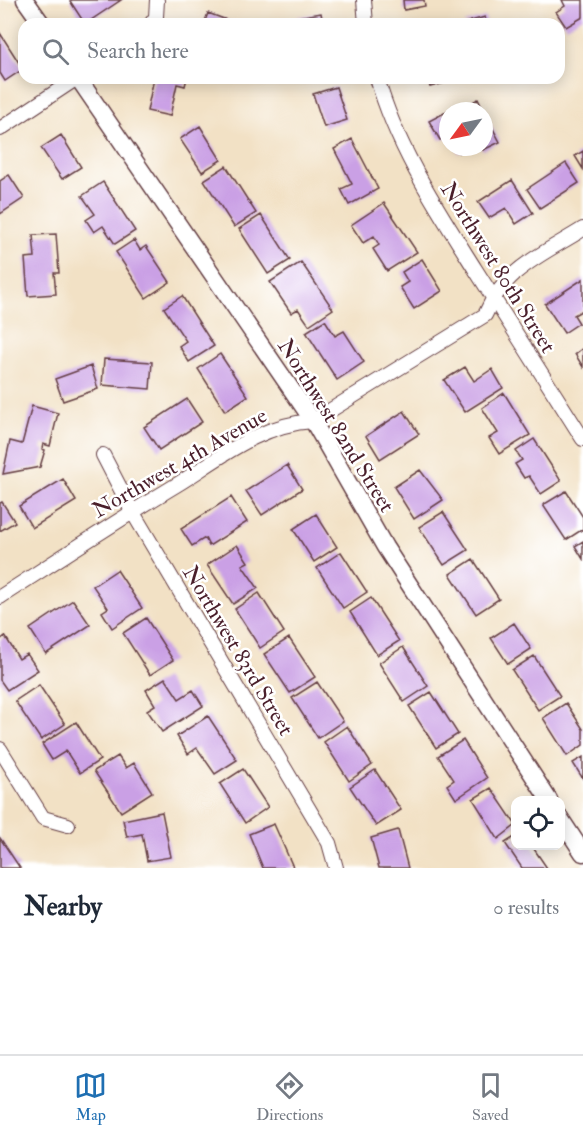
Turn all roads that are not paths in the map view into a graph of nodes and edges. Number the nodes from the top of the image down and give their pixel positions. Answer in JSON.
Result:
{"nodes":[{"id":1,"x":26,"y":0,"type":"edge"},
{"id":2,"x":157,"y":0,"type":"edge"},
{"id":3,"x":364,"y":0,"type":"edge"},
{"id":4,"x":38,"y":18,"type":"edge"},
{"id":5,"x":155,"y":18,"type":"edge"},
{"id":6,"x":366,"y":18,"type":"edge"},
{"id":7,"x":69,"y":84,"type":"edge"},
{"id":8,"x":82,"y":84,"type":"edge"},
{"id":9,"x":379,"y":84,"type":"edge"},
{"id":10,"x":0,"y":129,"type":"edge"},
{"id":11,"x":583,"y":229,"type":"edge"},
{"id":12,"x":493,"y":297,"type":"junction"},
{"id":13,"x":313,"y":421,"type":"junction"},
{"id":14,"x":583,"y":439,"type":"edge"},
{"id":15,"x":103,"y":456,"type":"dead end"},
{"id":16,"x":132,"y":511,"type":"junction"},
{"id":17,"x":0,"y":597,"type":"edge"},
{"id":18,"x":0,"y":749,"type":"edge"},
{"id":19,"x":546,"y":796,"type":"edge"},
{"id":20,"x":565,"y":824,"type":"edge"},
{"id":21,"x":68,"y":825,"type":"dead end"},
{"id":22,"x":583,"y":853,"type":"edge"},
{"id":23,"x":336,"y":868,"type":"edge"}],
"edges":[{"from":1,"to":4,"type":"street"},
{"from":2,"to":5,"type":"street"},
{"from":3,"to":6,"type":"street"},
{"from":7,"to":10,"type":"street"},
{"from":8,"to":13,"type":"street","name":"Northwest 82nd Street"},
{"from":9,"to":12,"type":"street","name":"Northwest 80th Street"},
{"from":11,"to":12,"type":"street","name":"Northwest 4th Avenue"},
{"from":12,"to":13,"type":"street","name":"Northwest 4th Avenue"},
{"from":12,"to":14,"type":"street","name":"Northwest 80th Street"},
{"from":13,"to":16,"type":"street","name":"Northwest 4th Avenue"},
{"from":13,"to":19,"type":"street","name":"Northwest 82nd Street"},
{"from":15,"to":16,"type":"street","name":"Northwest 83rd Street"},
{"from":16,"to":17,"type":"street","name":"Northwest 4th Avenue"},
{"from":16,"to":23,"type":"street","name":"Northwest 83rd Street"},
{"from":18,"to":21,"type":"street"},
{"from":20,"to":22,"type":"street"}]}
